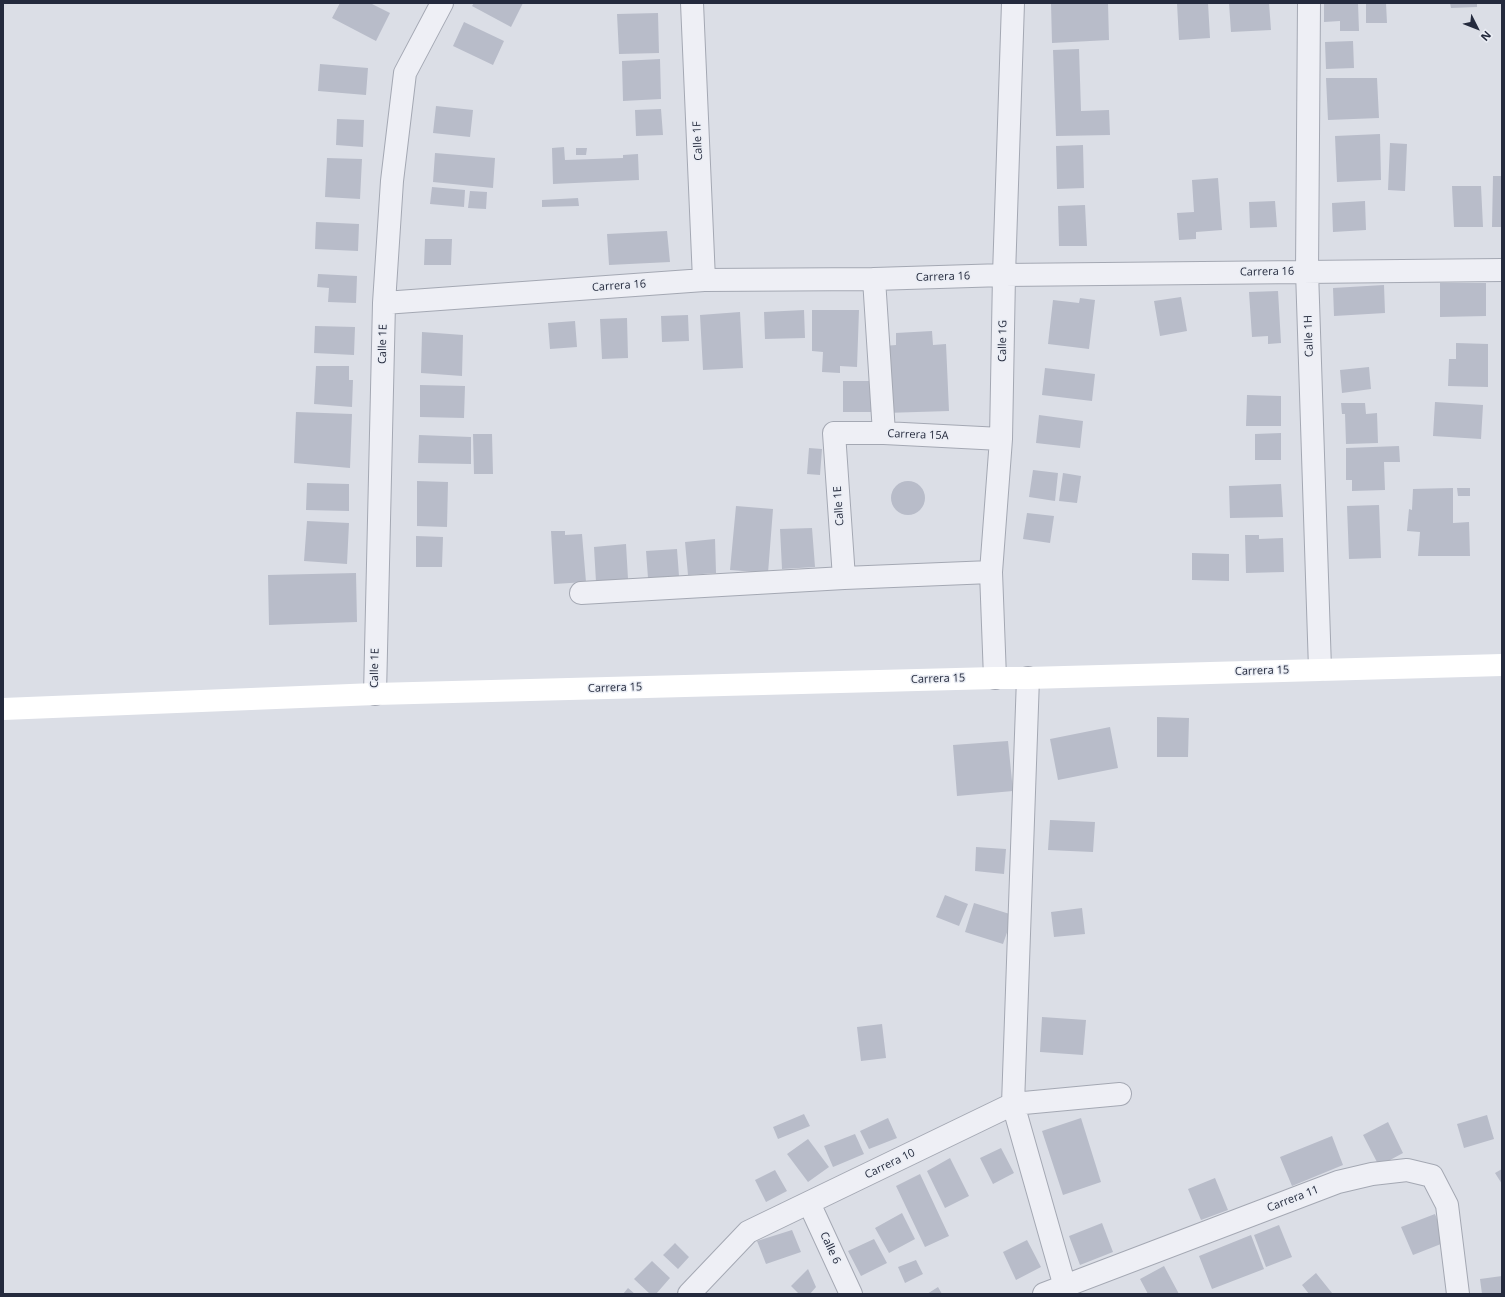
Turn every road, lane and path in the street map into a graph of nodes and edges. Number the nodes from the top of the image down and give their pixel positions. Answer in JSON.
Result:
{"nodes":[{"id":1,"x":442,"y":3,"type":"edge"},
{"id":2,"x":692,"y":3,"type":"edge"},
{"id":3,"x":1013,"y":3,"type":"edge"},
{"id":4,"x":1309,"y":3,"type":"edge"},
{"id":5,"x":1502,"y":270,"type":"edge"},
{"id":6,"x":1307,"y":271,"type":"junction"},
{"id":7,"x":1004,"y":275,"type":"junction"},
{"id":8,"x":874,"y":279,"type":"junction"},
{"id":9,"x":704,"y":280,"type":"junction"},
{"id":10,"x":384,"y":304,"type":"junction"},
{"id":11,"x":834,"y":433,"type":"joint"},
{"id":12,"x":884,"y":433,"type":"junction"},
{"id":13,"x":1001,"y":439,"type":"junction"},
{"id":14,"x":991,"y":572,"type":"junction"},
{"id":15,"x":844,"y":578,"type":"junction"},
{"id":16,"x":581,"y":593,"type":"dead end"},
{"id":17,"x":1502,"y":665,"type":"edge"},
{"id":18,"x":1320,"y":669,"type":"junction"},
{"id":19,"x":995,"y":678,"type":"junction"},
{"id":20,"x":1028,"y":678,"type":"junction"},
{"id":21,"x":375,"y":694,"type":"junction"},
{"id":22,"x":3,"y":708,"type":"edge"},
{"id":23,"x":1120,"y":1094,"type":"dead end"},
{"id":24,"x":1013,"y":1104,"type":"junction"},
{"id":25,"x":809,"y":1203,"type":"junction"},
{"id":26,"x":1066,"y":1290,"type":"edge"},
{"id":27,"x":689,"y":1294,"type":"edge"},
{"id":28,"x":851,"y":1294,"type":"edge"},
{"id":29,"x":1044,"y":1294,"type":"edge"},
{"id":30,"x":1458,"y":1294,"type":"edge"}],
"edges":[{"from":1,"to":10,"type":"street","name":"Calle 1E"},
{"from":2,"to":9,"type":"street","name":"Calle 1F"},
{"from":3,"to":7,"type":"street","name":"Calle 1G"},
{"from":4,"to":6,"type":"street","name":"Calle 1H"},
{"from":5,"to":6,"type":"street","name":"Carrera 16"},
{"from":6,"to":7,"type":"street","name":"Carrera 16"},
{"from":6,"to":18,"type":"street","name":"Calle 1H"},
{"from":7,"to":8,"type":"street","name":"Carrera 16"},
{"from":7,"to":13,"type":"street","name":"Calle 1G"},
{"from":8,"to":9,"type":"street","name":"Carrera 16"},
{"from":8,"to":12,"type":"street"},
{"from":9,"to":10,"type":"street","name":"Carrera 16"},
{"from":10,"to":21,"type":"street","name":"Calle 1E"},
{"from":11,"to":12,"type":"street","name":"Carrera 15A"},
{"from":11,"to":15,"type":"street","name":"Calle 1E"},
{"from":12,"to":13,"type":"street","name":"Carrera 15A"},
{"from":13,"to":14,"type":"street","name":"Calle 1G"},
{"from":14,"to":15,"type":"street"},
{"from":14,"to":19,"type":"street","name":"Calle 1G"},
{"from":15,"to":16,"type":"street"},
{"from":17,"to":18,"type":"street","name":"Carrera 15"},
{"from":18,"to":20,"type":"street","name":"Carrera 15"},
{"from":19,"to":20,"type":"street","name":"Carrera 15"},
{"from":19,"to":21,"type":"street","name":"Carrera 15"},
{"from":20,"to":24,"type":"street"},
{"from":21,"to":22,"type":"street","name":"Carrera 15"},
{"from":23,"to":24,"type":"street","name":"Carrera 10"},
{"from":24,"to":25,"type":"street","name":"Carrera 10"},
{"from":24,"to":26,"type":"street"},
{"from":25,"to":27,"type":"street","name":"Carrera 10"},
{"from":25,"to":28,"type":"street","name":"Calle 6"},
{"from":26,"to":29,"type":"street","name":"Carrera 11"},
{"from":26,"to":30,"type":"street","name":"Carrera 11"}]}
